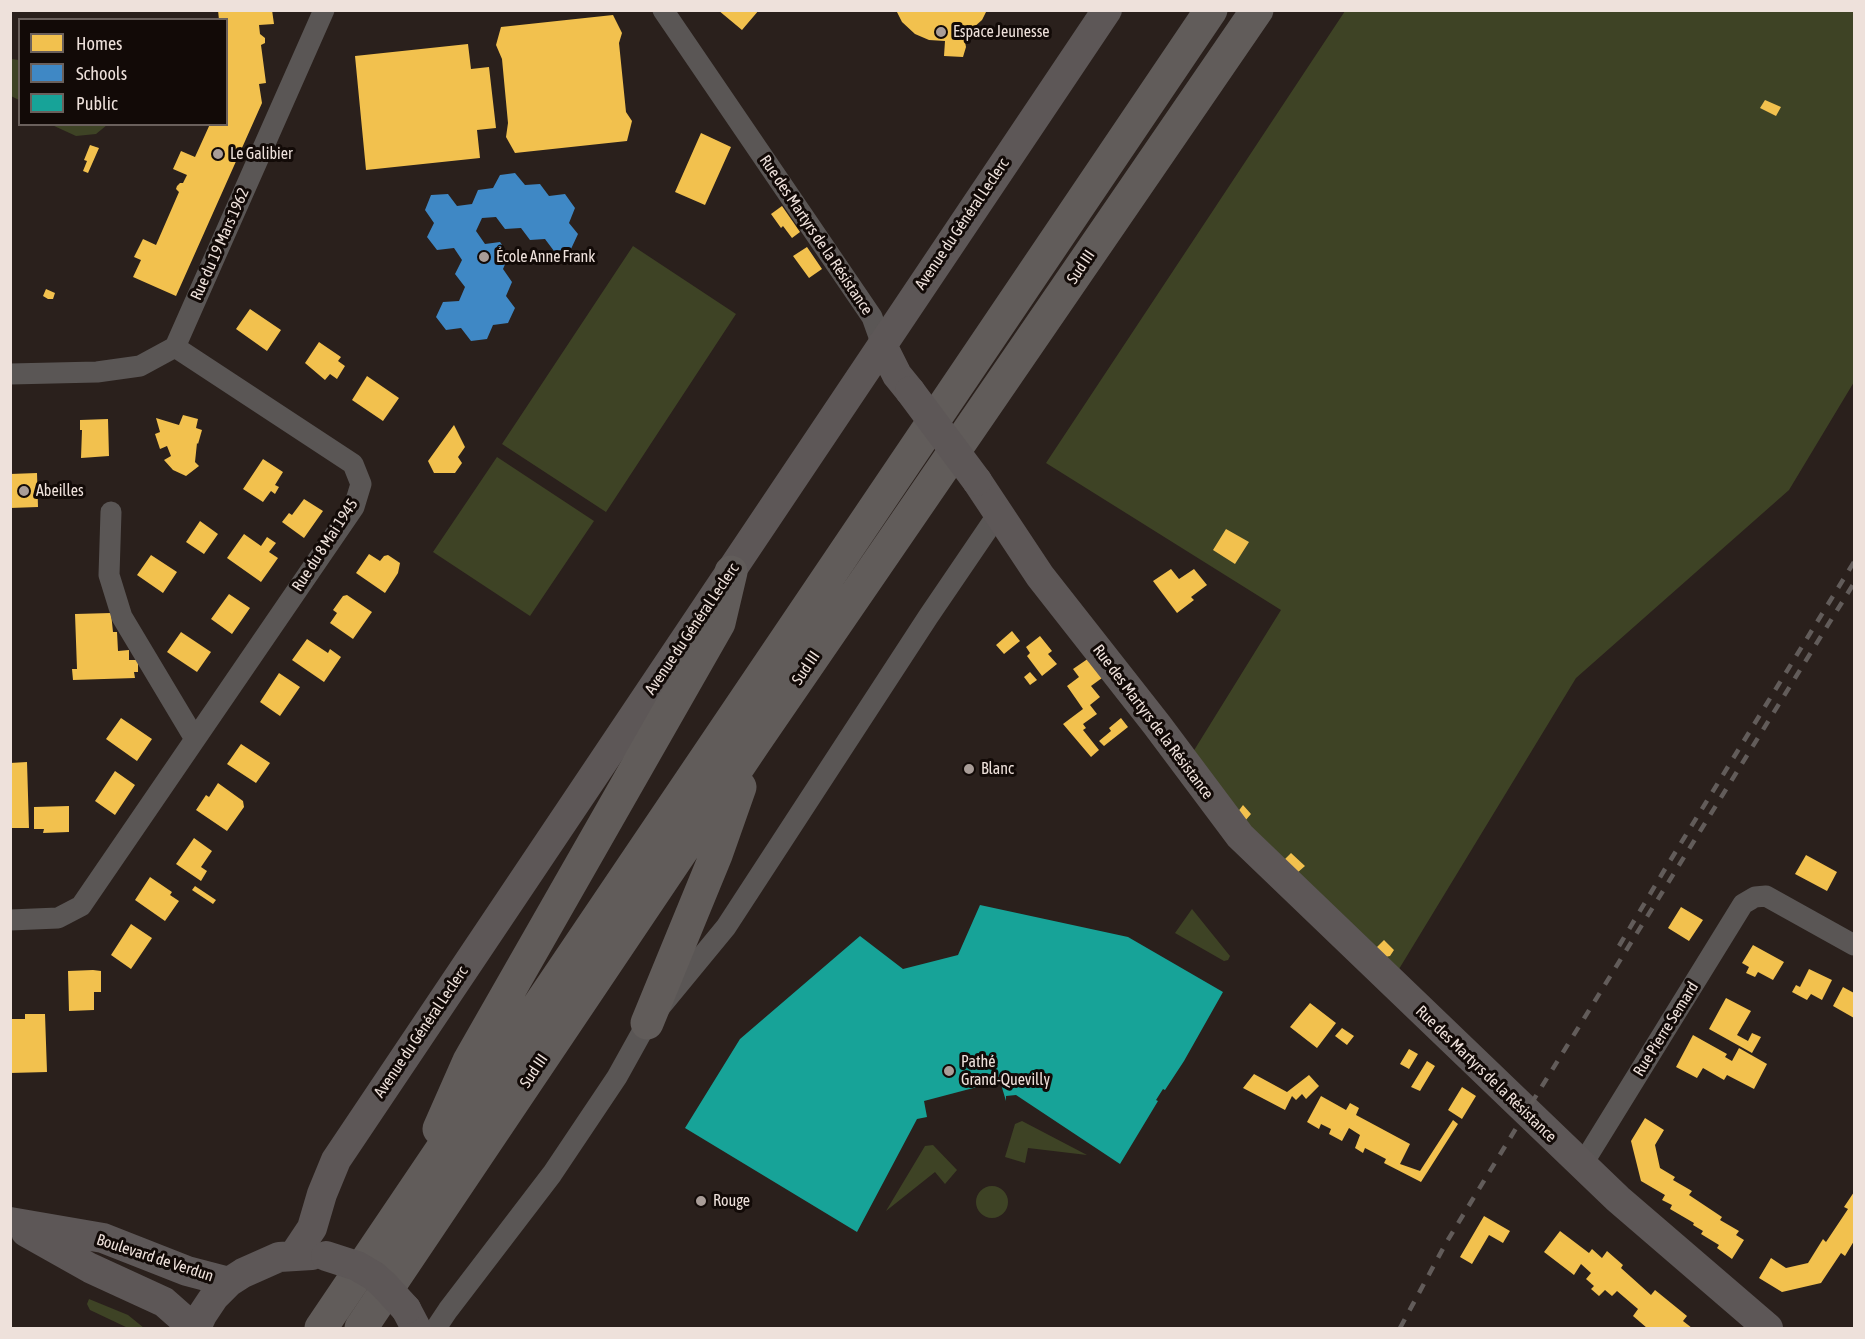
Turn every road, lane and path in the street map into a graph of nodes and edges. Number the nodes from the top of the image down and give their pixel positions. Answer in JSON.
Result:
{"nodes":[{"id":1,"x":324,"y":10,"type":"edge"},
{"id":2,"x":663,"y":10,"type":"edge"},
{"id":3,"x":1107,"y":10,"type":"edge"},
{"id":4,"x":1211,"y":10,"type":"edge"},
{"id":5,"x":1257,"y":10,"type":"edge"},
{"id":6,"x":882,"y":345,"type":"junction"},
{"id":7,"x":175,"y":347,"type":"junction"},
{"id":8,"x":10,"y":374,"type":"edge"},
{"id":9,"x":111,"y":512,"type":"dead end"},
{"id":10,"x":998,"y":514,"type":"junction"},
{"id":11,"x":730,"y":572,"type":"junction"},
{"id":12,"x":195,"y":739,"type":"junction"},
{"id":13,"x":755,"y":742,"type":"junction"},
{"id":14,"x":10,"y":920,"type":"edge"},
{"id":15,"x":1854,"y":945,"type":"edge"},
{"id":16,"x":647,"y":1023,"type":"junction"},
{"id":17,"x":1582,"y":1165,"type":"junction"},
{"id":18,"x":404,"y":1208,"type":"junction"},
{"id":19,"x":10,"y":1223,"type":"edge"},
{"id":20,"x":294,"y":1255,"type":"junction"},
{"id":21,"x":229,"y":1282,"type":"junction"},
{"id":22,"x":411,"y":1319,"type":"edge"},
{"id":23,"x":189,"y":1329,"type":"edge"},
{"id":24,"x":196,"y":1329,"type":"edge"},
{"id":25,"x":321,"y":1329,"type":"edge"},
{"id":26,"x":361,"y":1329,"type":"edge"},
{"id":27,"x":436,"y":1329,"type":"edge"},
{"id":28,"x":1768,"y":1329,"type":"edge"}],
"edges":[{"from":1,"to":7,"type":"street","name":"Rue du 19 Mars 1962"},
{"from":2,"to":6,"type":"street","name":"Rue des Martyrs de la Résistance"},
{"from":3,"to":6,"type":"street","name":"Avenue du Général Leclerc"},
{"from":4,"to":18,"type":"highway","name":"Sud III"},
{"from":5,"to":13,"type":"highway","name":"Sud III"},
{"from":6,"to":10,"type":"street","name":"Rue des Martyrs de la Résistance","bridge":true},
{"from":6,"to":11,"type":"street","name":"Avenue du Général Leclerc"},
{"from":7,"to":8,"type":"street"},
{"from":7,"to":12,"type":"street","name":"Rue du 8 Mai 1945"},
{"from":9,"to":12,"type":"street"},
{"from":10,"to":16,"type":"street"},
{"from":10,"to":17,"type":"street","name":"Rue des Martyrs de la Résistance"},
{"from":11,"to":18,"type":"highway"},
{"from":11,"to":20,"type":"street","name":"Avenue du Général Leclerc"},
{"from":12,"to":14,"type":"street","name":"Rue du 8 Mai 1945"},
{"from":13,"to":16,"type":"highway"},
{"from":13,"to":26,"type":"highway","name":"Sud III"},
{"from":15,"to":17,"type":"street","name":"Rue Pierre Semard"},
{"from":16,"to":27,"type":"street"},
{"from":17,"to":28,"type":"street","name":"Rue des Martyrs de la Résistance"},
{"from":18,"to":25,"type":"highway","name":"Sud III"},
{"from":19,"to":21,"type":"street","name":"Boulevard de Verdun"},
{"from":19,"to":23,"type":"street","name":"Boulevard de Verdun"},
{"from":20,"to":21,"type":"street"},
{"from":20,"to":22,"type":"street","bridge":true},
{"from":21,"to":24,"type":"street"}]}
